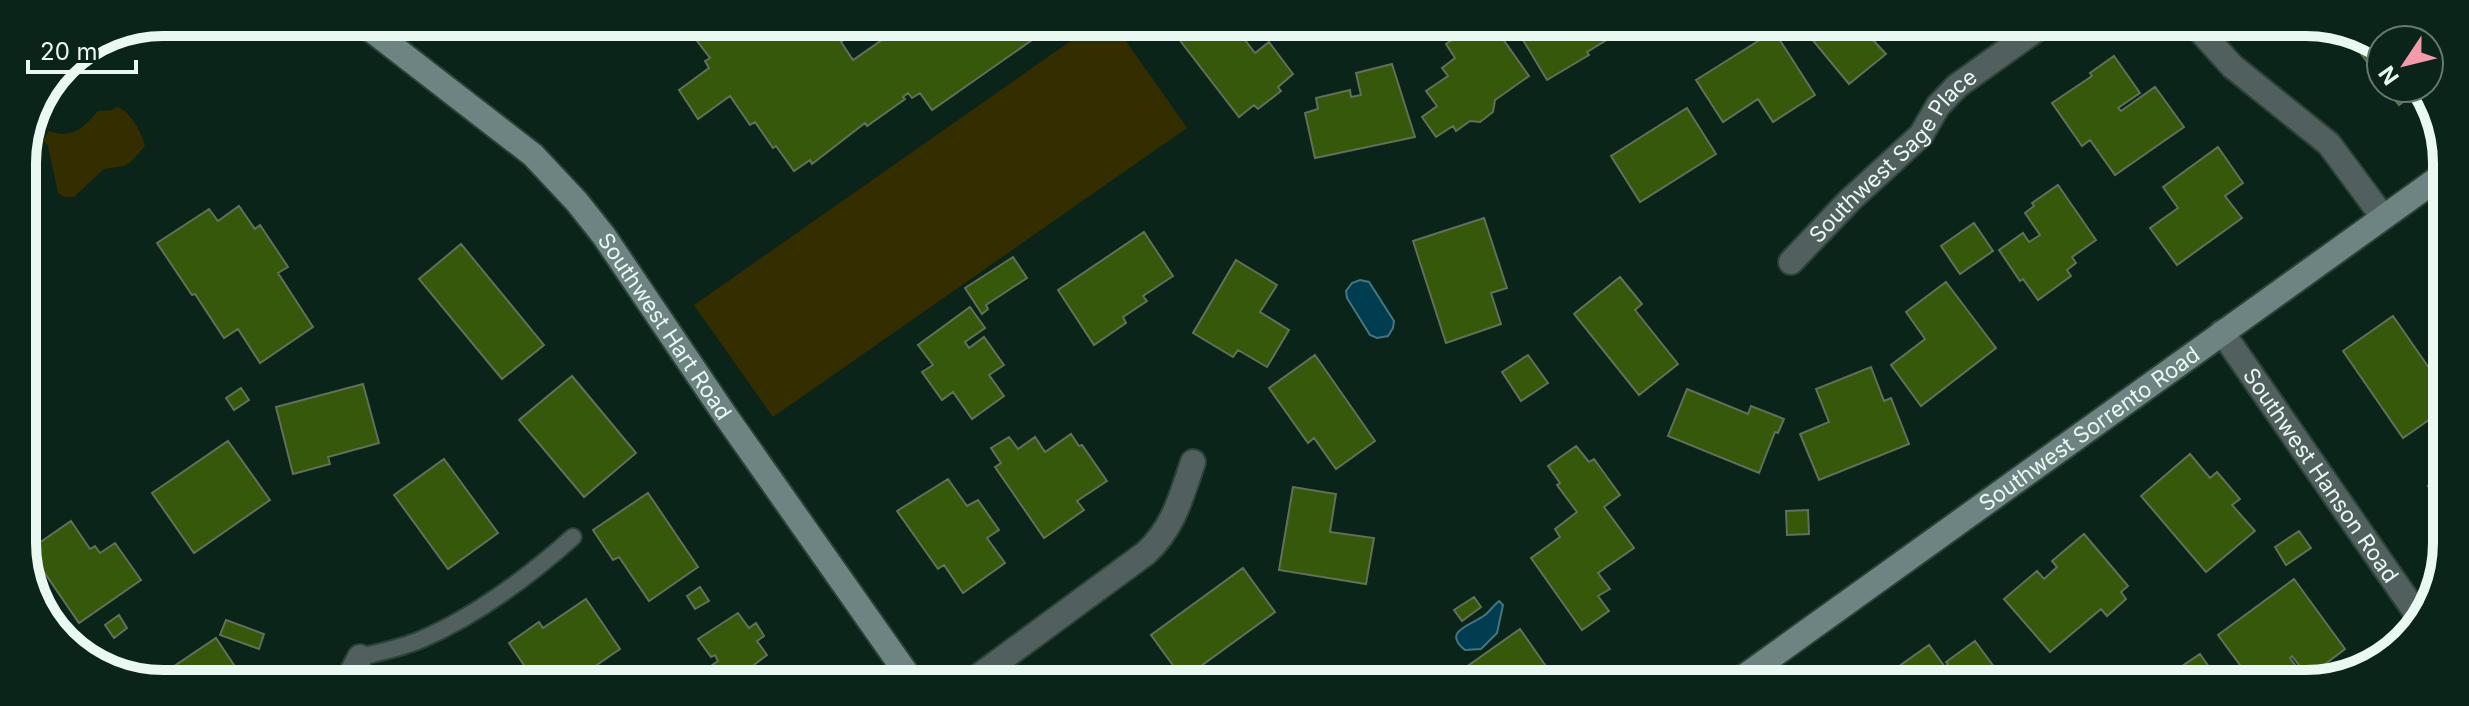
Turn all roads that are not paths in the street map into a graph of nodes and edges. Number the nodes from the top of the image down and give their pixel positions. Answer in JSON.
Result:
{"nodes":[{"id":1,"x":379,"y":36,"type":"edge"},
{"id":2,"x":2027,"y":36,"type":"edge"},
{"id":3,"x":2205,"y":36,"type":"edge"},
{"id":4,"x":2433,"y":182,"type":"edge"},
{"id":5,"x":2383,"y":217,"type":"junction"},
{"id":6,"x":1791,"y":262,"type":"dead end"},
{"id":7,"x":2222,"y":332,"type":"junction"},
{"id":8,"x":1193,"y":462,"type":"dead end"},
{"id":9,"x":573,"y":537,"type":"dead end"},
{"id":10,"x":2414,"y":610,"type":"edge"},
{"id":11,"x":360,"y":657,"type":"joint"},
{"id":12,"x":353,"y":670,"type":"edge"},
{"id":13,"x":904,"y":670,"type":"edge"},
{"id":14,"x":987,"y":670,"type":"edge"},
{"id":15,"x":1753,"y":670,"type":"edge"}],
"edges":[{"from":1,"to":13,"type":"street","name":"Southwest Hart Road"},
{"from":2,"to":6,"type":"street","name":"Southwest Sage Place"},
{"from":3,"to":5,"type":"street"},
{"from":4,"to":5,"type":"street","name":"Southwest Sorrento Road"},
{"from":5,"to":7,"type":"street","name":"Southwest Sorrento Road"},
{"from":7,"to":10,"type":"street","name":"Southwest Hanson Road"},
{"from":7,"to":15,"type":"street","name":"Southwest Sorrento Road"},
{"from":8,"to":14,"type":"street"},
{"from":9,"to":11,"type":"lane"},
{"from":11,"to":12,"type":"street"}]}
